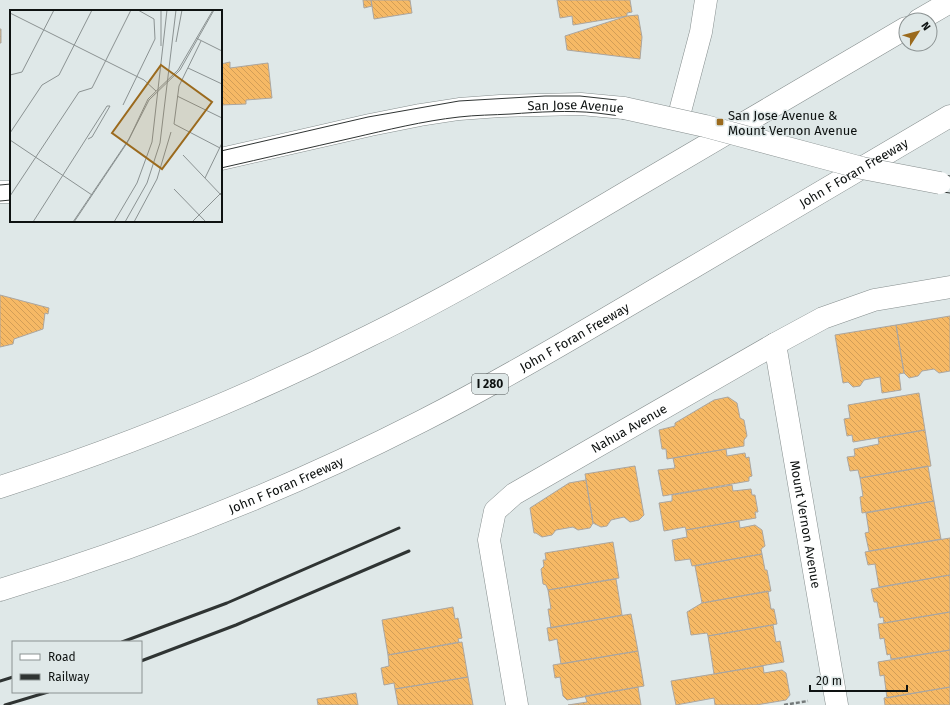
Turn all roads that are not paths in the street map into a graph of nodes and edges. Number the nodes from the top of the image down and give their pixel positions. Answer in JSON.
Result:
{"nodes":[{"id":1,"x":706,"y":0,"type":"edge"},
{"id":2,"x":944,"y":0,"type":"edge"},
{"id":3,"x":950,"y":2,"type":"edge"},
{"id":4,"x":928,"y":12,"type":"edge"},
{"id":5,"x":932,"y":12,"type":"edge"},
{"id":6,"x":898,"y":33,"type":"edge"},
{"id":7,"x":950,"y":116,"type":"edge"},
{"id":8,"x":678,"y":119,"type":"junction"},
{"id":9,"x":222,"y":159,"type":"edge"},
{"id":10,"x":945,"y":184,"type":"edge"},
{"id":11,"x":950,"y":287,"type":"edge"},
{"id":12,"x":775,"y":344,"type":"junction"},
{"id":13,"x":0,"y":487,"type":"edge"},
{"id":14,"x":0,"y":590,"type":"edge"},
{"id":15,"x":517,"y":705,"type":"edge"},
{"id":16,"x":837,"y":705,"type":"edge"}],
"edges":[{"from":1,"to":8,"type":"main road"},
{"from":2,"to":4,"type":"main road"},
{"from":3,"to":5,"type":"main road"},
{"from":6,"to":13,"type":"main road"},
{"from":7,"to":14,"type":"main road","name":"John F Foran Freeway","number":"I 280"},
{"from":8,"to":9,"type":"main road","name":"San Jose Avenue","bridge":true},
{"from":8,"to":10,"type":"main road","name":"San Jose Avenue","bridge":true},
{"from":11,"to":12,"type":"main road","name":"Nahua Avenue"},
{"from":12,"to":15,"type":"main road","name":"Nahua Avenue"},
{"from":12,"to":16,"type":"main road","name":"Mount Vernon Avenue"}]}
